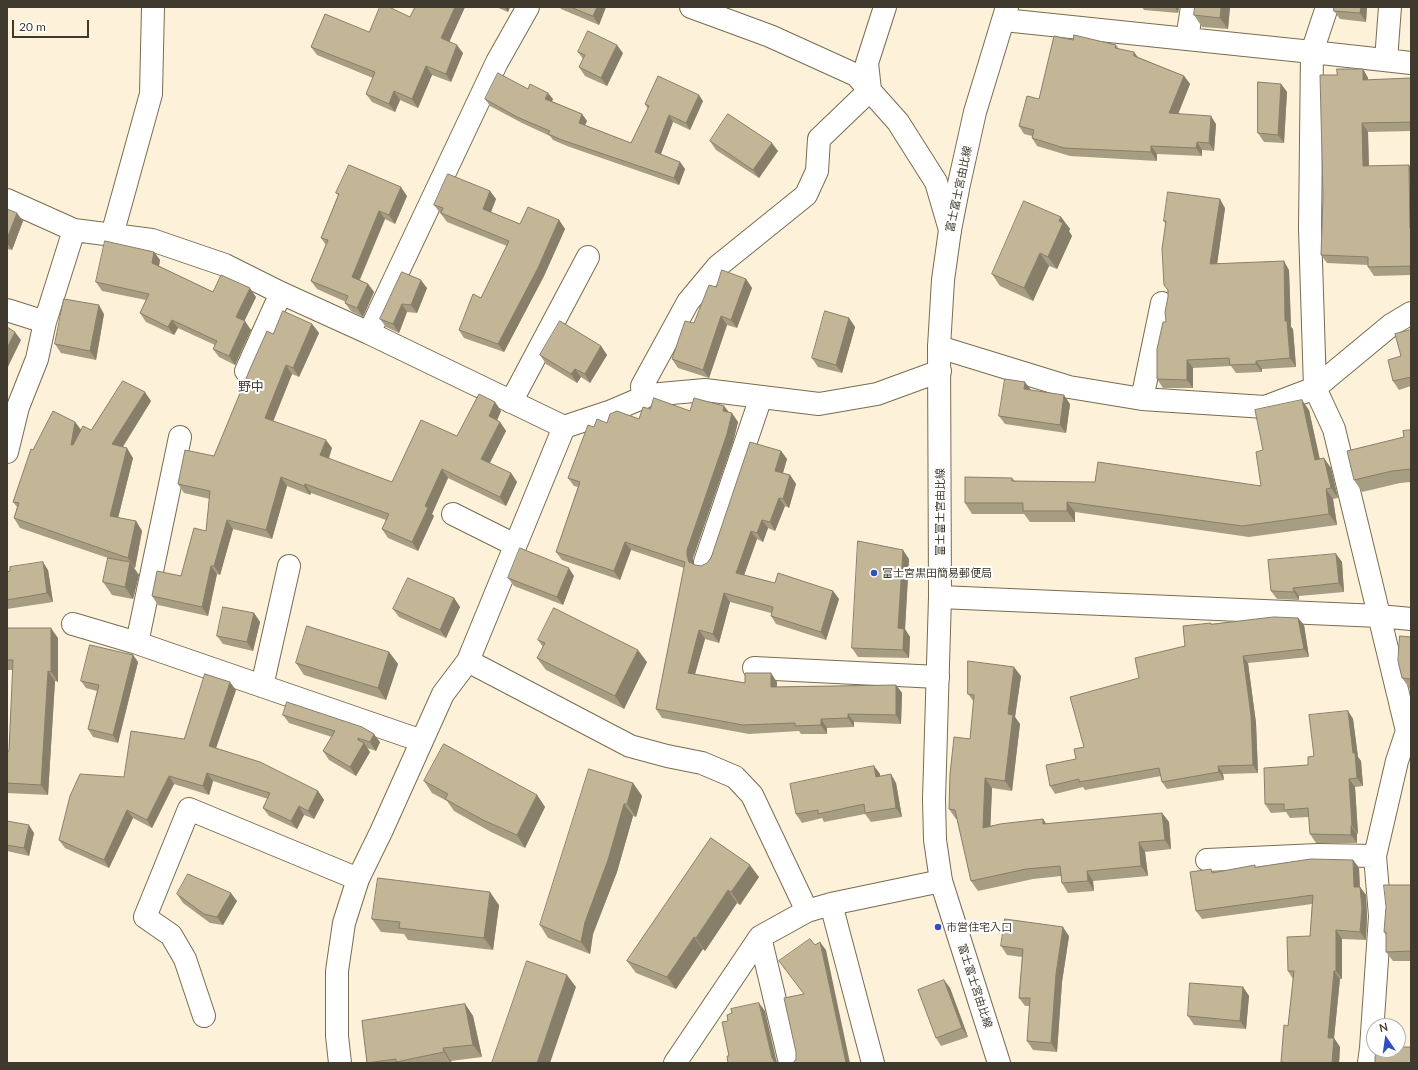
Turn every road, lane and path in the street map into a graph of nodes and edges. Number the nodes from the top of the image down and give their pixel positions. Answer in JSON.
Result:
{"nodes":[{"id":1,"x":153,"y":7,"type":"edge"},
{"id":2,"x":528,"y":7,"type":"edge"},
{"id":3,"x":691,"y":7,"type":"edge"},
{"id":4,"x":885,"y":7,"type":"edge"},
{"id":5,"x":1192,"y":7,"type":"edge"},
{"id":6,"x":1327,"y":7,"type":"edge"},
{"id":7,"x":1390,"y":7,"type":"edge"},
{"id":8,"x":1005,"y":13,"type":"edge"},
{"id":9,"x":1188,"y":39,"type":"junction"},
{"id":10,"x":1312,"y":52,"type":"junction"},
{"id":11,"x":1386,"y":60,"type":"junction"},
{"id":12,"x":1411,"y":63,"type":"edge"},
{"id":13,"x":870,"y":90,"type":"junction"},
{"id":14,"x":7,"y":200,"type":"edge"},
{"id":15,"x":74,"y":230,"type":"junction"},
{"id":16,"x":950,"y":230,"type":"junction"},
{"id":17,"x":112,"y":235,"type":"junction"},
{"id":18,"x":588,"y":257,"type":"dead end"},
{"id":19,"x":281,"y":293,"type":"junction"},
{"id":20,"x":1162,"y":303,"type":"dead end"},
{"id":21,"x":7,"y":310,"type":"edge"},
{"id":22,"x":1411,"y":313,"type":"edge"},
{"id":23,"x":45,"y":322,"type":"junction"},
{"id":24,"x":369,"y":333,"type":"junction"},
{"id":25,"x":939,"y":347,"type":"junction"},
{"id":26,"x":246,"y":371,"type":"dead end"},
{"id":27,"x":940,"y":371,"type":"junction"},
{"id":28,"x":1315,"y":388,"type":"junction"},
{"id":29,"x":761,"y":397,"type":"junction"},
{"id":30,"x":643,"y":398,"type":"junction"},
{"id":31,"x":1142,"y":399,"type":"junction"},
{"id":32,"x":511,"y":402,"type":"junction"},
{"id":33,"x":564,"y":428,"type":"junction"},
{"id":34,"x":180,"y":437,"type":"dead end"},
{"id":35,"x":7,"y":452,"type":"edge"},
{"id":36,"x":453,"y":514,"type":"dead end"},
{"id":37,"x":515,"y":545,"type":"junction"},
{"id":38,"x":705,"y":562,"type":"edge"},
{"id":39,"x":289,"y":566,"type":"dead end"},
{"id":40,"x":940,"y":597,"type":"junction"},
{"id":41,"x":1379,"y":616,"type":"junction"},
{"id":42,"x":1411,"y":619,"type":"edge"},
{"id":43,"x":73,"y":624,"type":"dead end"},
{"id":44,"x":137,"y":643,"type":"junction"},
{"id":45,"x":468,"y":661,"type":"junction"},
{"id":46,"x":754,"y":668,"type":"dead end"},
{"id":47,"x":938,"y":677,"type":"junction"},
{"id":48,"x":262,"y":686,"type":"junction"},
{"id":49,"x":422,"y":741,"type":"junction"},
{"id":50,"x":1404,"y":765,"type":"edge"},
{"id":51,"x":1375,"y":856,"type":"junction"},
{"id":52,"x":1207,"y":860,"type":"dead end"},
{"id":53,"x":358,"y":879,"type":"junction"},
{"id":54,"x":941,"y":881,"type":"junction"},
{"id":55,"x":831,"y":904,"type":"junction"},
{"id":56,"x":807,"y":911,"type":"junction"},
{"id":57,"x":760,"y":937,"type":"junction"},
{"id":58,"x":204,"y":1016,"type":"dead end"},
{"id":59,"x":340,"y":1063,"type":"edge"},
{"id":60,"x":675,"y":1063,"type":"edge"},
{"id":61,"x":790,"y":1063,"type":"edge"},
{"id":62,"x":873,"y":1063,"type":"edge"},
{"id":63,"x":999,"y":1063,"type":"edge"},
{"id":64,"x":1369,"y":1063,"type":"edge"}],
"edges":[{"from":1,"to":17,"type":"street"},
{"from":2,"to":24,"type":"street"},
{"from":3,"to":13,"type":"street"},
{"from":4,"to":13,"type":"street"},
{"from":5,"to":9,"type":"street"},
{"from":6,"to":10,"type":"street"},
{"from":7,"to":11,"type":"street"},
{"from":8,"to":9,"type":"street"},
{"from":8,"to":16,"type":"street","name":"富士富士宮由比線"},
{"from":9,"to":10,"type":"street"},
{"from":10,"to":11,"type":"street"},
{"from":10,"to":28,"type":"street"},
{"from":11,"to":12,"type":"street"},
{"from":13,"to":16,"type":"street"},
{"from":13,"to":30,"type":"street"},
{"from":14,"to":15,"type":"street"},
{"from":15,"to":17,"type":"street"},
{"from":15,"to":23,"type":"street"},
{"from":16,"to":25,"type":"street","name":"富士富士宮由比線"},
{"from":17,"to":19,"type":"street"},
{"from":18,"to":32,"type":"street"},
{"from":19,"to":24,"type":"street"},
{"from":19,"to":26,"type":"street"},
{"from":20,"to":31,"type":"street"},
{"from":21,"to":23,"type":"street"},
{"from":22,"to":28,"type":"street"},
{"from":23,"to":35,"type":"street"},
{"from":24,"to":32,"type":"street"},
{"from":25,"to":27,"type":"street","name":"富士富士宮由比線"},
{"from":25,"to":31,"type":"street"},
{"from":27,"to":29,"type":"street"},
{"from":27,"to":40,"type":"street","name":"富士富士宮由比線"},
{"from":28,"to":31,"type":"street"},
{"from":28,"to":41,"type":"street"},
{"from":29,"to":30,"type":"street"},
{"from":29,"to":38,"type":"street"},
{"from":30,"to":33,"type":"street"},
{"from":32,"to":33,"type":"street"},
{"from":33,"to":37,"type":"street"},
{"from":34,"to":44,"type":"street"},
{"from":36,"to":37,"type":"street"},
{"from":37,"to":45,"type":"street"},
{"from":39,"to":48,"type":"street"},
{"from":40,"to":41,"type":"street"},
{"from":40,"to":47,"type":"street","name":"富士富士宮由比線"},
{"from":41,"to":42,"type":"street"},
{"from":41,"to":50,"type":"street"},
{"from":43,"to":44,"type":"street"},
{"from":44,"to":48,"type":"street"},
{"from":45,"to":49,"type":"street"},
{"from":45,"to":56,"type":"street"},
{"from":46,"to":47,"type":"street"},
{"from":47,"to":54,"type":"street","name":"富士富士宮由比線"},
{"from":48,"to":49,"type":"street"},
{"from":49,"to":53,"type":"street"},
{"from":50,"to":51,"type":"street"},
{"from":51,"to":52,"type":"street"},
{"from":51,"to":64,"type":"street"},
{"from":53,"to":58,"type":"street"},
{"from":53,"to":59,"type":"street"},
{"from":54,"to":55,"type":"street"},
{"from":54,"to":63,"type":"street","name":"富士富士宮由比線"},
{"from":55,"to":56,"type":"street"},
{"from":55,"to":62,"type":"street"},
{"from":56,"to":57,"type":"street"},
{"from":57,"to":60,"type":"street"},
{"from":57,"to":61,"type":"street"}]}
